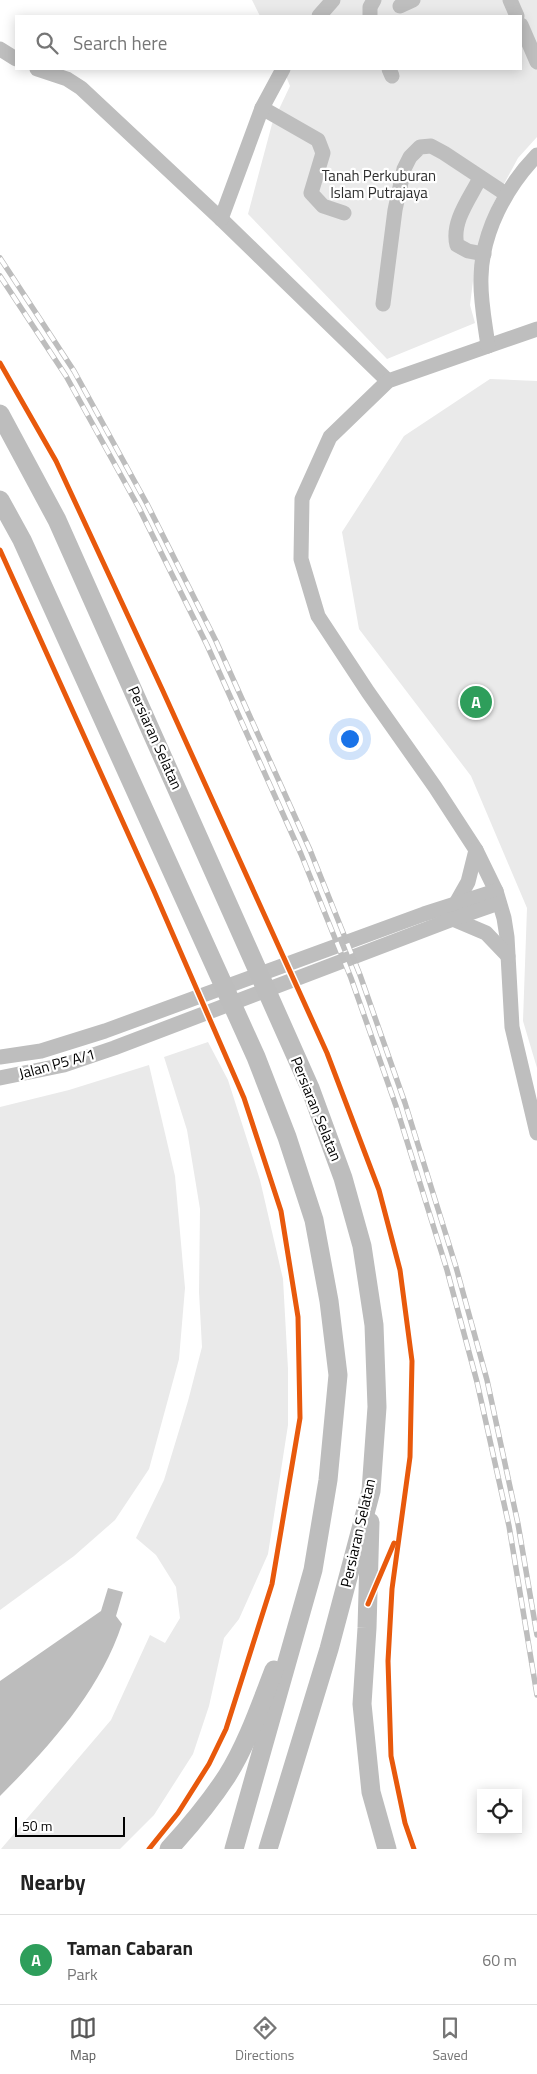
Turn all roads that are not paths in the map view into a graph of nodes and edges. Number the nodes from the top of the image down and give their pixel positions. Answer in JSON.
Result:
{"nodes":[{"id":1,"x":333,"y":0,"type":"edge"},
{"id":2,"x":374,"y":0,"type":"edge"},
{"id":3,"x":510,"y":0,"type":"edge"},
{"id":4,"x":320,"y":15,"type":"edge"},
{"id":5,"x":370,"y":15,"type":"edge"},
{"id":6,"x":517,"y":15,"type":"edge"},
{"id":7,"x":522,"y":27,"type":"edge"},
{"id":8,"x":0,"y":49,"type":"edge"},
{"id":9,"x":15,"y":58,"type":"edge"},
{"id":10,"x":537,"y":62,"type":"edge"},
{"id":11,"x":40,"y":70,"type":"edge"},
{"id":12,"x":282,"y":70,"type":"edge"},
{"id":13,"x":262,"y":108,"type":"junction"},
{"id":14,"x":537,"y":155,"type":"edge"},
{"id":15,"x":480,"y":178,"type":"junction"},
{"id":16,"x":506,"y":194,"type":"junction"},
{"id":17,"x":344,"y":213,"type":"dead end"},
{"id":18,"x":221,"y":219,"type":"junction"},
{"id":19,"x":484,"y":254,"type":"junction"},
{"id":20,"x":382,"y":304,"type":"dead end"},
{"id":21,"x":537,"y":329,"type":"edge"},
{"id":22,"x":488,"y":346,"type":"junction"},
{"id":23,"x":388,"y":381,"type":"junction"},
{"id":24,"x":0,"y":414,"type":"edge"},
{"id":25,"x":0,"y":500,"type":"edge"},
{"id":26,"x":476,"y":850,"type":"junction"},
{"id":27,"x":498,"y":897,"type":"junction"},
{"id":28,"x":454,"y":912,"type":"junction"},
{"id":29,"x":426,"y":921,"type":"junction"},
{"id":30,"x":508,"y":956,"type":"junction"},
{"id":31,"x":0,"y":1057,"type":"edge"},
{"id":32,"x":0,"y":1078,"type":"edge"},
{"id":33,"x":537,"y":1133,"type":"edge"},
{"id":34,"x":371,"y":1491,"type":"junction"},
{"id":35,"x":313,"y":1570,"type":"junction"},
{"id":36,"x":169,"y":1849,"type":"edge"},
{"id":37,"x":234,"y":1849,"type":"edge"},
{"id":38,"x":268,"y":1849,"type":"edge"},
{"id":39,"x":387,"y":1849,"type":"edge"}],
"edges":[{"from":1,"to":4,"type":"street"},
{"from":2,"to":5,"type":"street"},
{"from":3,"to":6,"type":"street"},
{"from":7,"to":10,"type":"street"},
{"from":8,"to":9,"type":"street"},
{"from":11,"to":18,"type":"street"},
{"from":12,"to":13,"type":"street"},
{"from":13,"to":17,"type":"street"},
{"from":13,"to":18,"type":"street"},
{"from":14,"to":16,"type":"street"},
{"from":15,"to":16,"type":"street"},
{"from":15,"to":19,"type":"street"},
{"from":15,"to":20,"type":"street"},
{"from":16,"to":19,"type":"street"},
{"from":18,"to":23,"type":"street"},
{"from":19,"to":22,"type":"street"},
{"from":21,"to":22,"type":"street"},
{"from":22,"to":23,"type":"street"},
{"from":23,"to":26,"type":"street"},
{"from":24,"to":34,"type":"main road","name":"Persiaran Selatan"},
{"from":25,"to":35,"type":"main road"},
{"from":26,"to":27,"type":"street"},
{"from":26,"to":28,"type":"street"},
{"from":27,"to":28,"type":"street"},
{"from":27,"to":30,"type":"street"},
{"from":28,"to":29,"type":"street"},
{"from":28,"to":30,"type":"street"},
{"from":29,"to":31,"type":"street","name":"Jalan P5 A/1"},
{"from":29,"to":32,"type":"street","name":"Jalan P5 A/1"},
{"from":30,"to":33,"type":"street"},
{"from":34,"to":38,"type":"main road","name":"Persiaran Selatan"},
{"from":34,"to":39,"type":"main road"},
{"from":35,"to":36,"type":"main road"},
{"from":35,"to":37,"type":"main road"}]}
